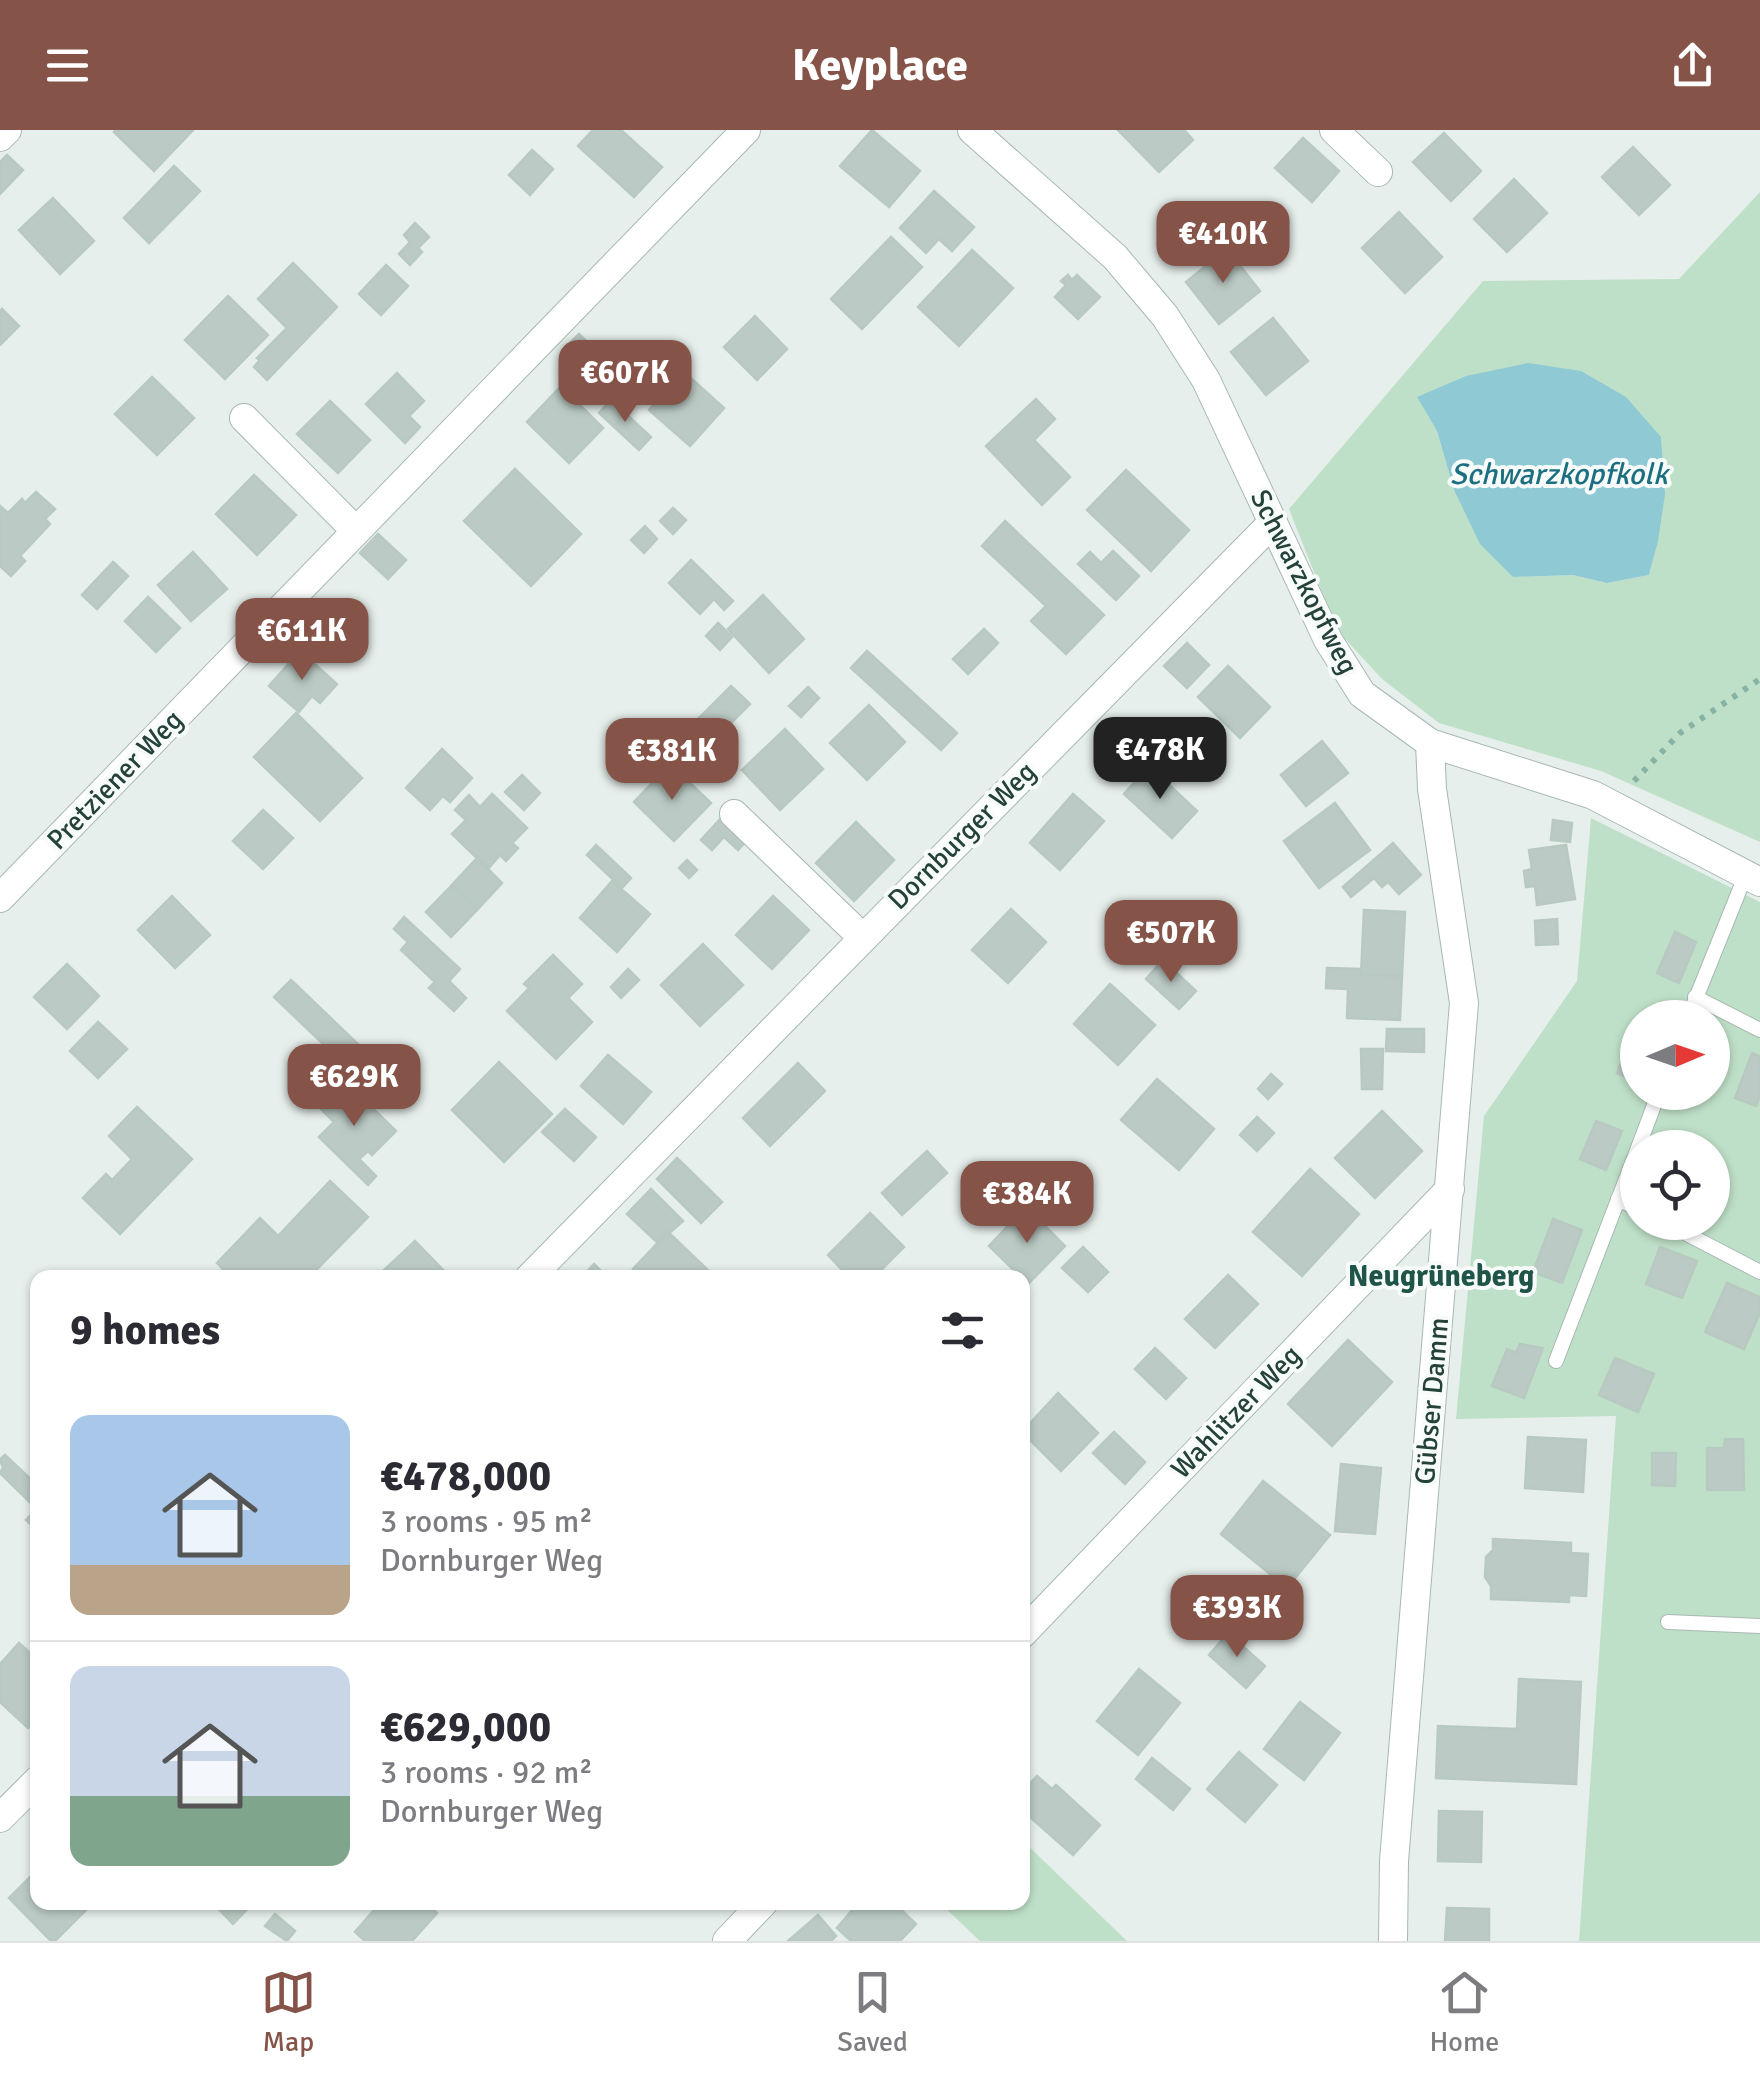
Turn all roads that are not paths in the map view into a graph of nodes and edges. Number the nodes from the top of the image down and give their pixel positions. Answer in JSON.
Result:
{"nodes":[{"id":1,"x":7,"y":130,"type":"edge"},
{"id":2,"x":746,"y":130,"type":"edge"},
{"id":3,"x":972,"y":130,"type":"edge"},
{"id":4,"x":1334,"y":130,"type":"edge"},
{"id":5,"x":0,"y":137,"type":"edge"},
{"id":6,"x":1378,"y":172,"type":"dead end"},
{"id":7,"x":244,"y":418,"type":"dead end"},
{"id":8,"x":1273,"y":522,"type":"junction"},
{"id":9,"x":356,"y":532,"type":"junction"},
{"id":10,"x":1430,"y":743,"type":"junction"},
{"id":11,"x":734,"y":814,"type":"dead end"},
{"id":12,"x":1753,"y":878,"type":"edge"},
{"id":13,"x":0,"y":898,"type":"edge"},
{"id":14,"x":862,"y":937,"type":"junction"},
{"id":15,"x":1696,"y":997,"type":"junction"},
{"id":16,"x":1695,"y":1000,"type":"edge"},
{"id":17,"x":1760,"y":1030,"type":"edge"},
{"id":18,"x":1450,"y":1189,"type":"junction"},
{"id":19,"x":1620,"y":1194,"type":"edge"},
{"id":20,"x":1618,"y":1199,"type":"joint"},
{"id":21,"x":1699,"y":1240,"type":"edge"},
{"id":22,"x":537,"y":1270,"type":"edge"},
{"id":23,"x":1760,"y":1272,"type":"edge"},
{"id":24,"x":1556,"y":1361,"type":"dead end"},
{"id":25,"x":1668,"y":1622,"type":"dead end"},
{"id":26,"x":1030,"y":1626,"type":"edge"},
{"id":27,"x":1760,"y":1626,"type":"edge"},
{"id":28,"x":30,"y":1788,"type":"edge"},
{"id":29,"x":0,"y":1818,"type":"edge"},
{"id":30,"x":757,"y":1910,"type":"edge"},
{"id":31,"x":728,"y":1941,"type":"edge"},
{"id":32,"x":1393,"y":1941,"type":"edge"}],
"edges":[{"from":1,"to":5,"type":"street"},
{"from":2,"to":9,"type":"street","name":"Pretziener Weg"},
{"from":3,"to":8,"type":"street","name":"Schwarzkopfweg"},
{"from":4,"to":6,"type":"street"},
{"from":7,"to":9,"type":"street"},
{"from":8,"to":10,"type":"street","name":"Schwarzkopfweg"},
{"from":8,"to":14,"type":"street","name":"Dornburger Weg"},
{"from":9,"to":13,"type":"street","name":"Pretziener Weg"},
{"from":10,"to":12,"type":"street","name":"Schwarzkopfweg"},
{"from":10,"to":18,"type":"street","name":"Gübser Damm"},
{"from":11,"to":14,"type":"street"},
{"from":12,"to":15,"type":"lane"},
{"from":14,"to":22,"type":"street","name":"Dornburger Weg"},
{"from":15,"to":16,"type":"lane"},
{"from":15,"to":17,"type":"lane"},
{"from":18,"to":26,"type":"street","name":"Wahlitzer Weg"},
{"from":18,"to":32,"type":"street","name":"Gübser Damm"},
{"from":19,"to":20,"type":"lane"},
{"from":20,"to":24,"type":"lane"},
{"from":21,"to":23,"type":"lane"},
{"from":25,"to":27,"type":"lane"},
{"from":28,"to":29,"type":"street"},
{"from":30,"to":31,"type":"street"}]}
